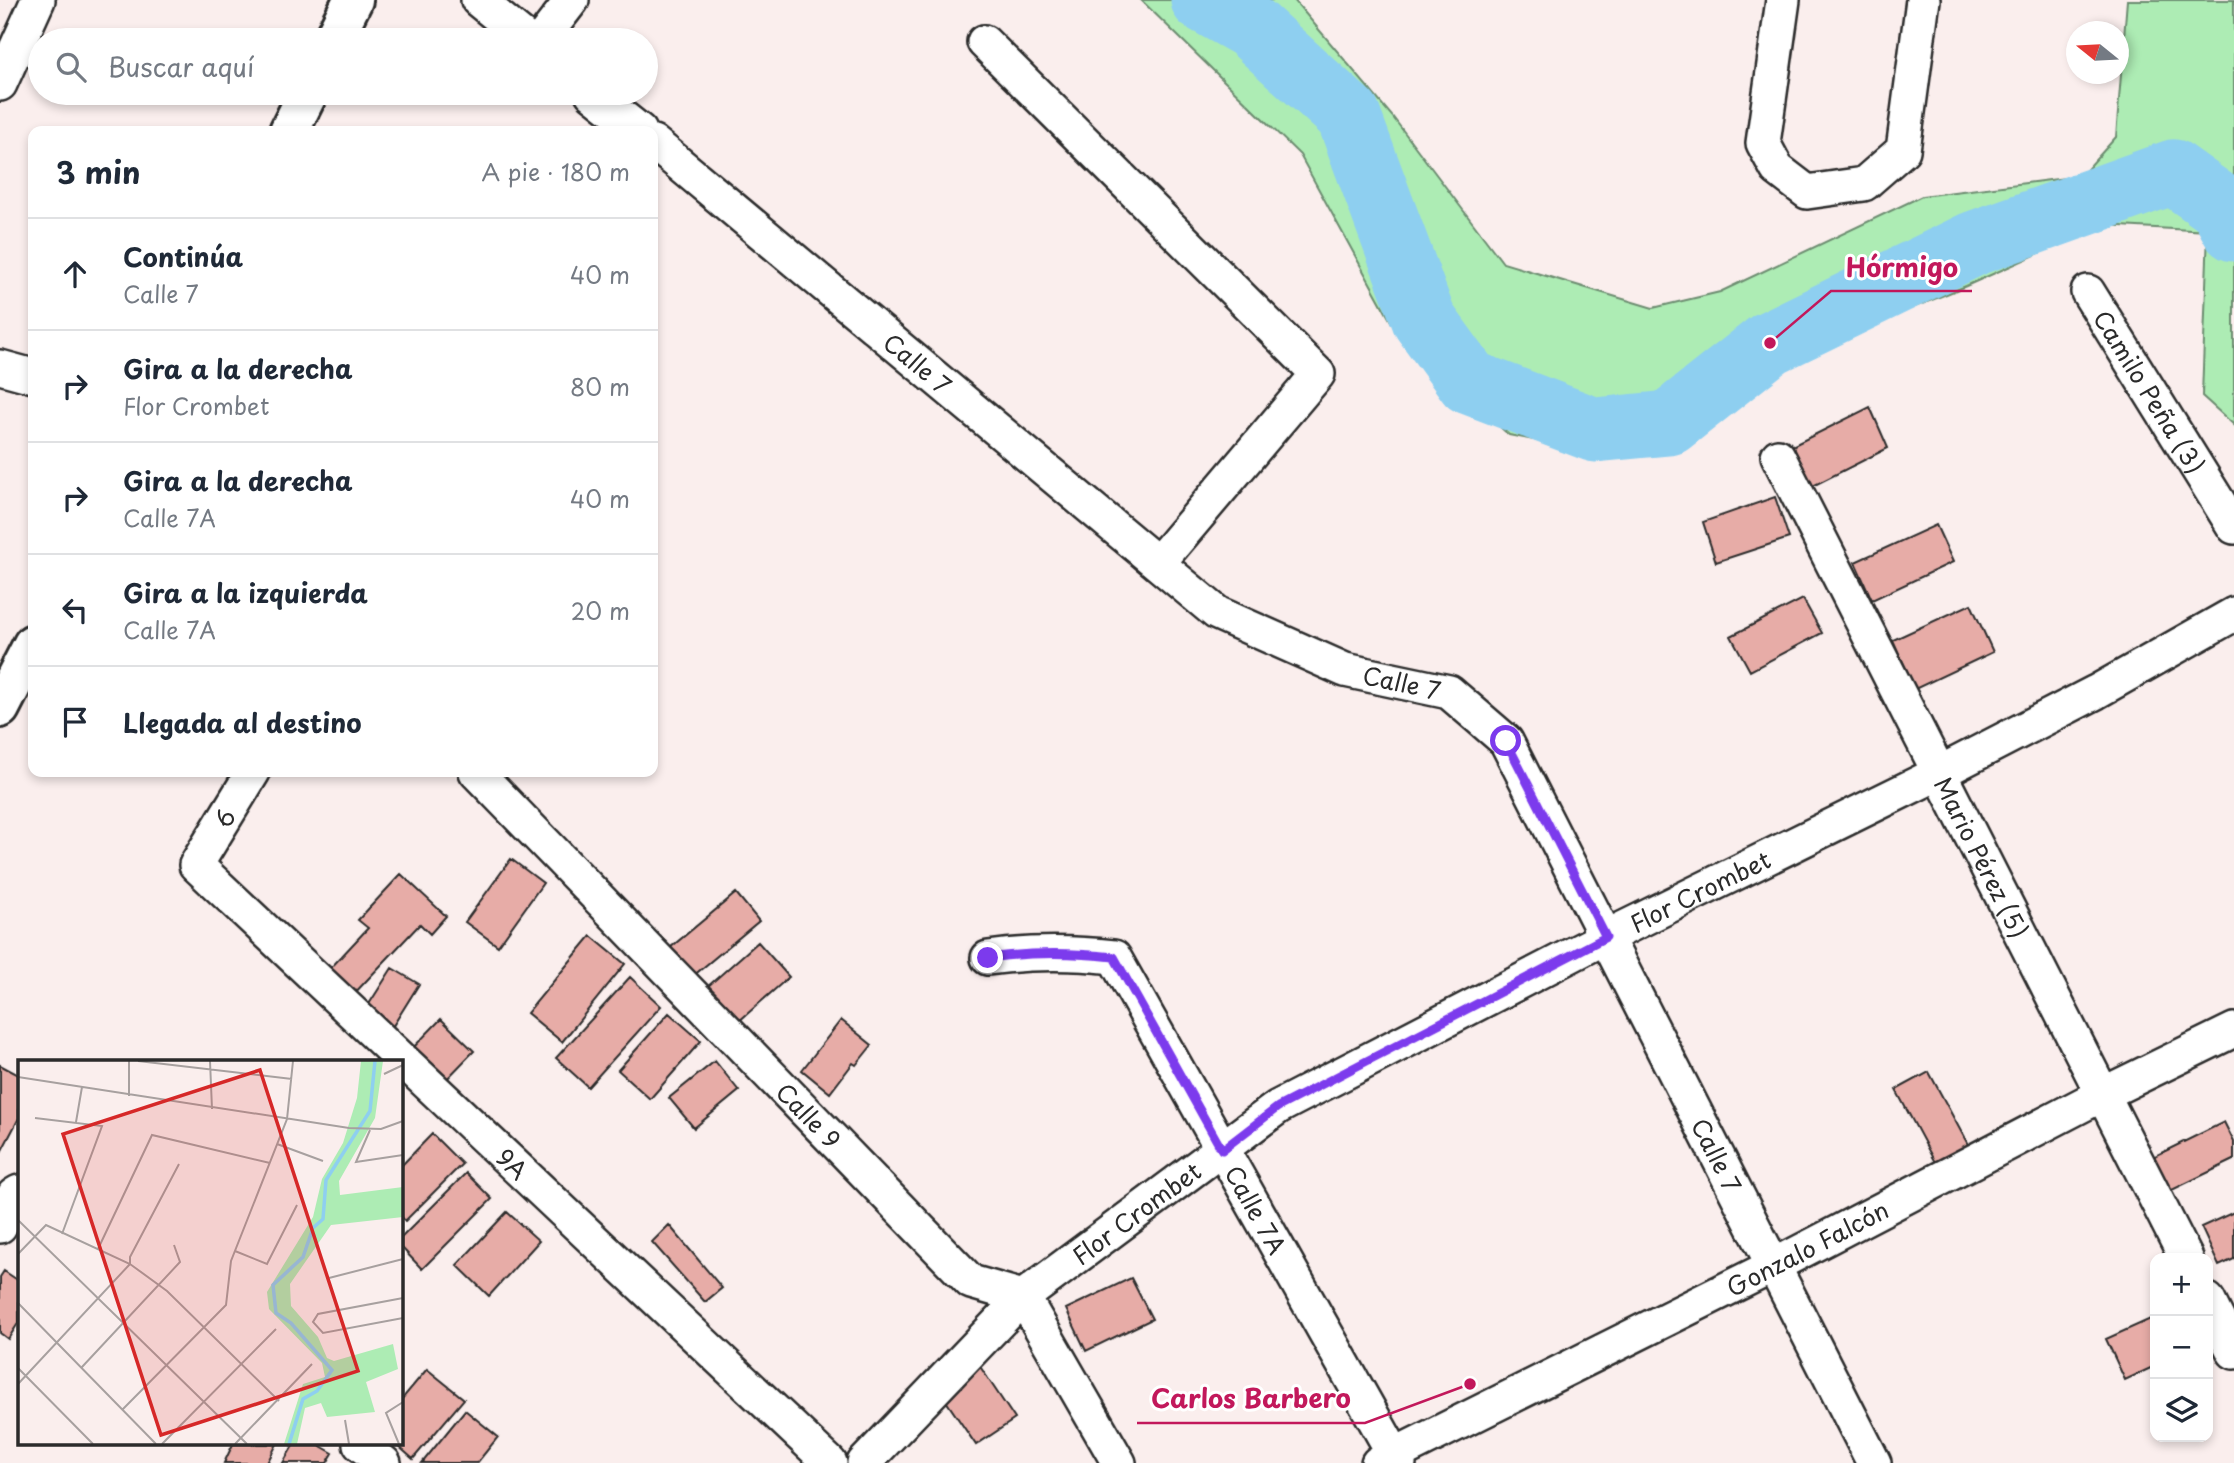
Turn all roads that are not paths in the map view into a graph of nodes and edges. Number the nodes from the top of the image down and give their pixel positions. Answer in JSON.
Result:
{"nodes":[{"id":1,"x":38,"y":0,"type":"edge"},
{"id":2,"x":353,"y":0,"type":"edge"},
{"id":3,"x":478,"y":0,"type":"edge"},
{"id":4,"x":572,"y":0,"type":"edge"},
{"id":5,"x":1783,"y":0,"type":"edge"},
{"id":6,"x":1923,"y":0,"type":"edge"},
{"id":7,"x":339,"y":28,"type":"edge"},
{"id":8,"x":512,"y":28,"type":"edge"},
{"id":9,"x":550,"y":28,"type":"edge"},
{"id":10,"x":984,"y":42,"type":"dead end"},
{"id":11,"x":0,"y":83,"type":"edge"},
{"id":12,"x":301,"y":105,"type":"edge"},
{"id":13,"x":607,"y":105,"type":"edge"},
{"id":14,"x":291,"y":126,"type":"edge"},
{"id":15,"x":634,"y":126,"type":"edge"},
{"id":16,"x":658,"y":146,"type":"edge"},
{"id":17,"x":2088,"y":292,"type":"dead end"},
{"id":18,"x":0,"y":367,"type":"edge"},
{"id":19,"x":28,"y":375,"type":"edge"},
{"id":20,"x":1778,"y":456,"type":"dead end"},
{"id":21,"x":2234,"y":527,"type":"edge"},
{"id":22,"x":1158,"y":563,"type":"junction"},
{"id":23,"x":2234,"y":614,"type":"edge"},
{"id":24,"x":28,"y":653,"type":"edge"},
{"id":25,"x":0,"y":708,"type":"edge"},
{"id":26,"x":1940,"y":773,"type":"junction"},
{"id":27,"x":250,"y":777,"type":"edge"},
{"id":28,"x":481,"y":777,"type":"edge"},
{"id":29,"x":196,"y":865,"type":"joint"},
{"id":30,"x":1606,"y":937,"type":"junction"},
{"id":31,"x":988,"y":958,"type":"dead end"},
{"id":32,"x":2234,"y":1030,"type":"edge"},
{"id":33,"x":2103,"y":1094,"type":"junction"},
{"id":34,"x":1222,"y":1150,"type":"junction"},
{"id":35,"x":18,"y":1193,"type":"edge"},
{"id":36,"x":0,"y":1226,"type":"edge"},
{"id":37,"x":2183,"y":1253,"type":"edge"},
{"id":38,"x":1773,"y":1266,"type":"junction"},
{"id":39,"x":1023,"y":1297,"type":"junction"},
{"id":40,"x":2213,"y":1310,"type":"edge"},
{"id":41,"x":2234,"y":1352,"type":"edge"},
{"id":42,"x":363,"y":1446,"type":"edge"},
{"id":43,"x":1390,"y":1460,"type":"edge"},
{"id":44,"x":384,"y":1463,"type":"edge"},
{"id":45,"x":830,"y":1463,"type":"edge"},
{"id":46,"x":864,"y":1463,"type":"edge"},
{"id":47,"x":1119,"y":1463,"type":"edge"},
{"id":48,"x":1874,"y":1463,"type":"edge"}],
"edges":[{"from":1,"to":11,"type":"street"},
{"from":2,"to":7,"type":"street"},
{"from":3,"to":8,"type":"street"},
{"from":4,"to":9,"type":"street"},
{"from":5,"to":6,"type":"street"},
{"from":10,"to":22,"type":"street"},
{"from":12,"to":14,"type":"street"},
{"from":13,"to":15,"type":"street"},
{"from":16,"to":22,"type":"street","name":"Calle 7"},
{"from":17,"to":21,"type":"street","name":"Camilo Peña (3)"},
{"from":18,"to":19,"type":"street"},
{"from":20,"to":26,"type":"street","name":"Mario Pérez (5)"},
{"from":22,"to":30,"type":"street","name":"Calle 7"},
{"from":23,"to":26,"type":"street","name":"Flor Crombet"},
{"from":24,"to":25,"type":"street"},
{"from":26,"to":30,"type":"street","name":"Flor Crombet"},
{"from":26,"to":33,"type":"street","name":"Mario Pérez (5)"},
{"from":27,"to":29,"type":"street","name":"6"},
{"from":28,"to":39,"type":"street","name":"Calle 9"},
{"from":29,"to":45,"type":"street","name":"9A"},
{"from":30,"to":34,"type":"street","name":"Flor Crombet"},
{"from":30,"to":38,"type":"street","name":"Calle 7"},
{"from":31,"to":34,"type":"street","name":"Calle 7A"},
{"from":32,"to":33,"type":"street","name":"Gonzalo Falcón"},
{"from":33,"to":37,"type":"street","name":"Mario Pérez (5)"},
{"from":33,"to":38,"type":"street","name":"Gonzalo Falcón"},
{"from":34,"to":39,"type":"street","name":"Flor Crombet"},
{"from":34,"to":43,"type":"street","name":"Calle 7A"},
{"from":35,"to":36,"type":"street"},
{"from":38,"to":43,"type":"street","name":"Gonzalo Falcón"},
{"from":38,"to":48,"type":"street","name":"Calle 7"},
{"from":39,"to":46,"type":"street","name":"Flor Crombet"},
{"from":39,"to":47,"type":"street"},
{"from":40,"to":41,"type":"street"},
{"from":42,"to":44,"type":"street"}]}
